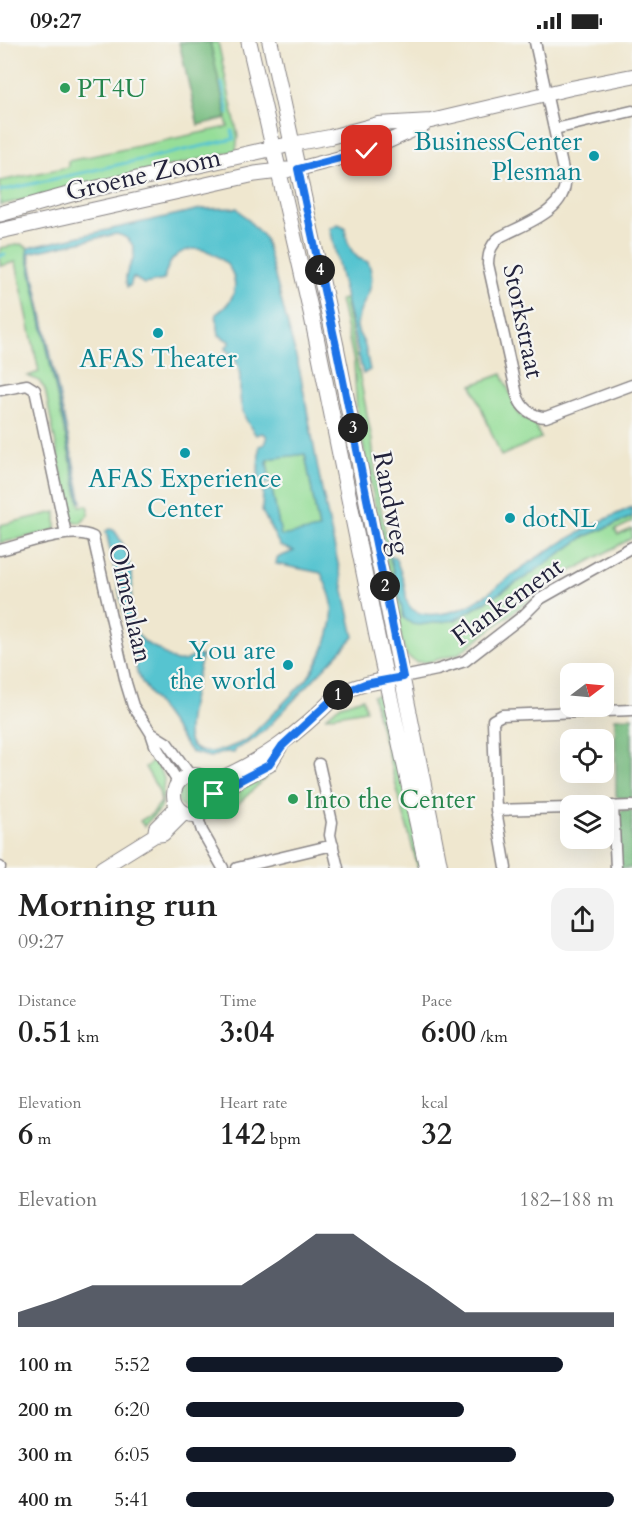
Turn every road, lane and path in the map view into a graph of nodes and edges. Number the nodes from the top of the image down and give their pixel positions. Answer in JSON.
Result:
{"nodes":[{"id":1,"x":249,"y":42,"type":"edge"},
{"id":2,"x":270,"y":42,"type":"edge"},
{"id":3,"x":535,"y":42,"type":"edge"},
{"id":4,"x":632,"y":76,"type":"edge"},
{"id":5,"x":547,"y":94,"type":"junction"},
{"id":6,"x":632,"y":111,"type":"edge"},
{"id":7,"x":431,"y":121,"type":"junction"},
{"id":8,"x":555,"y":129,"type":"junction"},
{"id":9,"x":292,"y":144,"type":"junction"},
{"id":10,"x":273,"y":148,"type":"junction"},
{"id":11,"x":298,"y":169,"type":"junction"},
{"id":12,"x":279,"y":171,"type":"junction"},
{"id":13,"x":0,"y":214,"type":"edge"},
{"id":14,"x":0,"y":231,"type":"edge"},
{"id":15,"x":632,"y":385,"type":"edge"},
{"id":16,"x":0,"y":390,"type":"edge"},
{"id":17,"x":66,"y":534,"type":"junction"},
{"id":18,"x":632,"y":547,"type":"edge"},
{"id":19,"x":0,"y":550,"type":"edge"},
{"id":20,"x":403,"y":677,"type":"junction"},
{"id":21,"x":387,"y":680,"type":"junction"},
{"id":22,"x":632,"y":710,"type":"edge"},
{"id":23,"x":151,"y":733,"type":"junction"},
{"id":24,"x":319,"y":764,"type":"dead end"},
{"id":25,"x":190,"y":775,"type":"junction"},
{"id":26,"x":178,"y":782,"type":"junction"},
{"id":27,"x":212,"y":788,"type":"junction"},
{"id":28,"x":614,"y":806,"type":"edge"},
{"id":29,"x":632,"y":806,"type":"edge"},
{"id":30,"x":560,"y":808,"type":"edge"},
{"id":31,"x":496,"y":810,"type":"junction"},
{"id":32,"x":186,"y":812,"type":"junction"},
{"id":33,"x":333,"y":845,"type":"junction"},
{"id":34,"x":614,"y":849,"type":"edge"},
{"id":35,"x":102,"y":868,"type":"edge"},
{"id":36,"x":223,"y":868,"type":"edge"},
{"id":37,"x":237,"y":868,"type":"edge"},
{"id":38,"x":338,"y":868,"type":"edge"},
{"id":39,"x":427,"y":868,"type":"edge"},
{"id":40,"x":441,"y":868,"type":"edge"},
{"id":41,"x":506,"y":868,"type":"edge"},
{"id":42,"x":616,"y":868,"type":"edge"}],
"edges":[{"from":1,"to":10,"type":"main road","name":"Randweg"},
{"from":2,"to":9,"type":"main road","name":"Randweg"},
{"from":3,"to":5,"type":"street","name":"Storkstraat"},
{"from":4,"to":5,"type":"street"},
{"from":5,"to":7,"type":"street"},
{"from":5,"to":8,"type":"street","name":"Storkstraat"},
{"from":6,"to":8,"type":"street"},
{"from":7,"to":9,"type":"street"},
{"from":7,"to":11,"type":"street"},
{"from":8,"to":15,"type":"street","name":"Storkstraat"},
{"from":9,"to":10,"type":"main road","name":"Groene Zoom"},
{"from":9,"to":11,"type":"main road","name":"Randweg"},
{"from":10,"to":12,"type":"main road","name":"Randweg"},
{"from":10,"to":13,"type":"main road","name":"Groene Zoom"},
{"from":11,"to":12,"type":"main road","name":"Groene Zoom"},
{"from":11,"to":20,"type":"main road","name":"Randweg"},
{"from":12,"to":14,"type":"main road","name":"Groene Zoom"},
{"from":12,"to":21,"type":"main road","name":"Randweg"},
{"from":16,"to":17,"type":"street"},
{"from":17,"to":19,"type":"street","name":"Olmenlaan"},
{"from":17,"to":23,"type":"street","name":"Olmenlaan"},
{"from":18,"to":20,"type":"street","name":"Flankement"},
{"from":20,"to":21,"type":"street"},
{"from":20,"to":40,"type":"main road","name":"Randweg"},
{"from":21,"to":27,"type":"street"},
{"from":21,"to":39,"type":"main road","name":"Randweg"},
{"from":22,"to":31,"type":"street"},
{"from":23,"to":25,"type":"street","name":"Olmenlaan"},
{"from":23,"to":26,"type":"street","name":"Olmenlaan"},
{"from":24,"to":33,"type":"street"},
{"from":25,"to":26,"type":"street"},
{"from":25,"to":27,"type":"street"},
{"from":26,"to":32,"type":"street"},
{"from":27,"to":32,"type":"street"},
{"from":28,"to":29,"type":"street"},
{"from":30,"to":31,"type":"street"},
{"from":31,"to":41,"type":"street"},
{"from":32,"to":35,"type":"street"},
{"from":32,"to":36,"type":"street"},
{"from":33,"to":37,"type":"street"},
{"from":33,"to":38,"type":"street"},
{"from":34,"to":42,"type":"street"}]}
